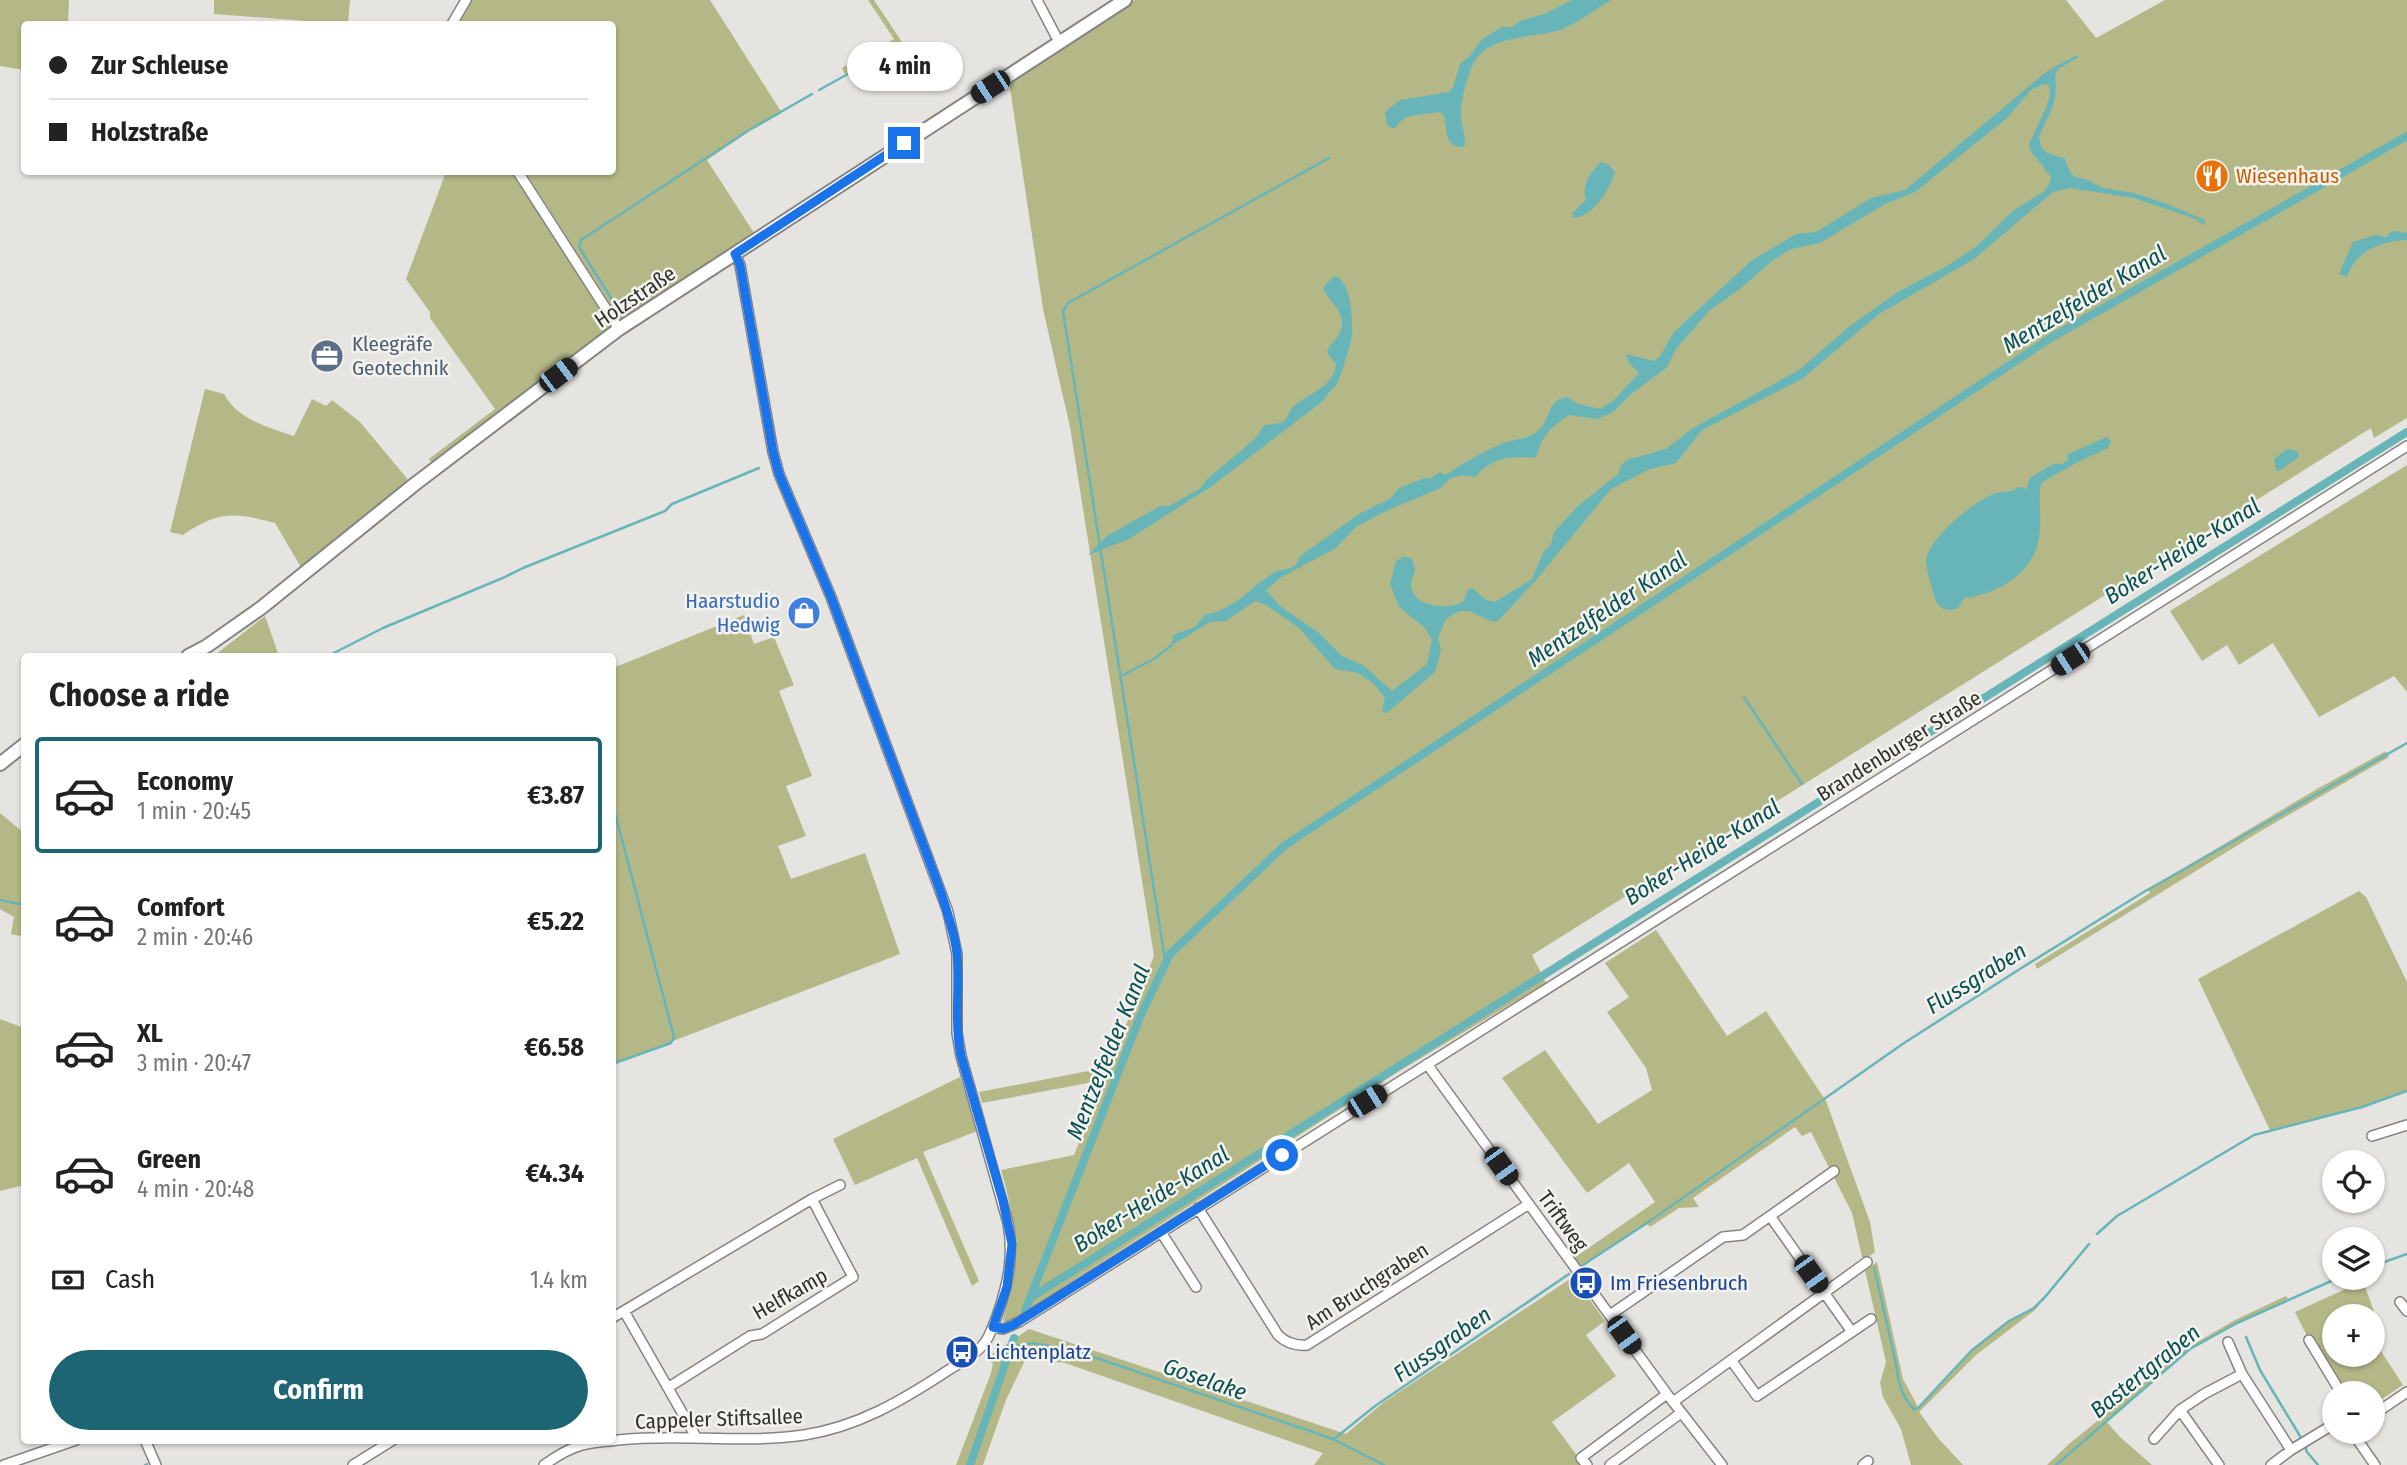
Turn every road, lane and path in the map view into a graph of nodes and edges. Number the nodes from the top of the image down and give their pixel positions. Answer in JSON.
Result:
{"nodes":[{"id":1,"x":466,"y":0,"type":"edge"},
{"id":2,"x":1037,"y":0,"type":"edge"},
{"id":3,"x":1125,"y":0,"type":"edge"},
{"id":4,"x":454,"y":21,"type":"edge"},
{"id":5,"x":1059,"y":42,"type":"junction"},
{"id":6,"x":520,"y":175,"type":"edge"},
{"id":7,"x":735,"y":254,"type":"junction"},
{"id":8,"x":619,"y":329,"type":"junction"},
{"id":9,"x":2407,"y":446,"type":"edge"},
{"id":10,"x":194,"y":653,"type":"edge"},
{"id":11,"x":21,"y":747,"type":"edge"},
{"id":12,"x":0,"y":764,"type":"edge"},
{"id":13,"x":1427,"y":1064,"type":"junction"},
{"id":14,"x":2407,"y":1125,"type":"edge"},
{"id":15,"x":2372,"y":1136,"type":"dead end"},
{"id":16,"x":1834,"y":1171,"type":"dead end"},
{"id":17,"x":839,"y":1185,"type":"dead end"},
{"id":18,"x":812,"y":1199,"type":"junction"},
{"id":19,"x":1529,"y":1204,"type":"junction"},
{"id":20,"x":1198,"y":1208,"type":"junction"},
{"id":21,"x":1770,"y":1216,"type":"junction"},
{"id":22,"x":1161,"y":1231,"type":"junction"},
{"id":23,"x":1867,"y":1262,"type":"dead end"},
{"id":24,"x":1196,"y":1287,"type":"dead end"},
{"id":25,"x":1824,"y":1292,"type":"junction"},
{"id":26,"x":2400,"y":1302,"type":"dead end"},
{"id":27,"x":624,"y":1311,"type":"junction"},
{"id":28,"x":2407,"y":1311,"type":"edge"},
{"id":29,"x":1610,"y":1315,"type":"junction"},
{"id":30,"x":616,"y":1316,"type":"edge"},
{"id":31,"x":1871,"y":1319,"type":"dead end"},
{"id":32,"x":993,"y":1327,"type":"junction"},
{"id":33,"x":1852,"y":1332,"type":"junction"},
{"id":34,"x":2309,"y":1340,"type":"dead end"},
{"id":35,"x":2228,"y":1342,"type":"dead end"},
{"id":36,"x":1731,"y":1360,"type":"junction"},
{"id":37,"x":2242,"y":1374,"type":"junction"},
{"id":38,"x":2334,"y":1381,"type":"edge"},
{"id":39,"x":669,"y":1387,"type":"junction"},
{"id":40,"x":2407,"y":1392,"type":"edge"},
{"id":41,"x":1670,"y":1398,"type":"junction"},
{"id":42,"x":2385,"y":1407,"type":"edge"},
{"id":43,"x":2180,"y":1410,"type":"junction"},
{"id":44,"x":1681,"y":1413,"type":"junction"},
{"id":45,"x":2322,"y":1432,"type":"edge"},
{"id":46,"x":696,"y":1437,"type":"junction"},
{"id":47,"x":2154,"y":1439,"type":"dead end"},
{"id":48,"x":616,"y":1440,"type":"edge"},
{"id":49,"x":57,"y":1444,"type":"edge"},
{"id":50,"x":147,"y":1444,"type":"edge"},
{"id":51,"x":387,"y":1444,"type":"edge"},
{"id":52,"x":585,"y":1444,"type":"edge"},
{"id":53,"x":2360,"y":1444,"type":"edge"},
{"id":54,"x":2291,"y":1450,"type":"junction"},
{"id":55,"x":4,"y":1465,"type":"edge"},
{"id":56,"x":156,"y":1465,"type":"edge"},
{"id":57,"x":354,"y":1465,"type":"edge"},
{"id":58,"x":544,"y":1465,"type":"edge"},
{"id":59,"x":1587,"y":1465,"type":"edge"},
{"id":60,"x":1610,"y":1465,"type":"edge"},
{"id":61,"x":1722,"y":1465,"type":"edge"},
{"id":62,"x":2219,"y":1465,"type":"edge"},
{"id":63,"x":2271,"y":1465,"type":"edge"},
{"id":64,"x":2375,"y":1465,"type":"edge"}],
"edges":[{"from":1,"to":4,"type":"street"},
{"from":2,"to":5,"type":"street"},
{"from":3,"to":5,"type":"main road","name":"Holzstraße"},
{"from":5,"to":7,"type":"main road","name":"Holzstraße"},
{"from":6,"to":8,"type":"street"},
{"from":7,"to":8,"type":"main road","name":"Holzstraße"},
{"from":7,"to":32,"type":"street"},
{"from":8,"to":10,"type":"main road","name":"Holzstraße"},
{"from":9,"to":13,"type":"street","name":"Brandenburger Straße"},
{"from":11,"to":12,"type":"main road"},
{"from":13,"to":19,"type":"street","name":"Triftweg"},
{"from":13,"to":20,"type":"street","name":"Brandenburger Straße"},
{"from":14,"to":15,"type":"street"},
{"from":16,"to":21,"type":"street"},
{"from":17,"to":18,"type":"street"},
{"from":18,"to":27,"type":"street"},
{"from":18,"to":39,"type":"street","name":"Helfkamp"},
{"from":19,"to":20,"type":"street","name":"Am Bruchgraben"},
{"from":19,"to":29,"type":"street","name":"Triftweg"},
{"from":20,"to":22,"type":"street","name":"Brandenburger Straße"},
{"from":21,"to":25,"type":"street"},
{"from":21,"to":29,"type":"street"},
{"from":22,"to":24,"type":"street"},
{"from":22,"to":32,"type":"street","name":"Brandenburger Straße"},
{"from":23,"to":25,"type":"street"},
{"from":25,"to":33,"type":"street"},
{"from":25,"to":36,"type":"street"},
{"from":26,"to":28,"type":"street"},
{"from":27,"to":30,"type":"street"},
{"from":27,"to":39,"type":"street"},
{"from":29,"to":41,"type":"street","name":"Triftweg"},
{"from":31,"to":33,"type":"street"},
{"from":32,"to":46,"type":"street","name":"Cappeler Stiftsallee"},
{"from":33,"to":36,"type":"street"},
{"from":34,"to":38,"type":"street"},
{"from":35,"to":37,"type":"street"},
{"from":36,"to":41,"type":"street"},
{"from":37,"to":43,"type":"street"},
{"from":37,"to":54,"type":"street"},
{"from":39,"to":46,"type":"street"},
{"from":40,"to":42,"type":"street"},
{"from":41,"to":44,"type":"street","name":"Triftweg"},
{"from":41,"to":59,"type":"street"},
{"from":43,"to":47,"type":"street"},
{"from":43,"to":62,"type":"street"},
{"from":44,"to":60,"type":"street"},
{"from":44,"to":61,"type":"street","name":"Triftweg"},
{"from":45,"to":54,"type":"street"},
{"from":46,"to":48,"type":"street","name":"Cappeler Stiftsallee"},
{"from":49,"to":55,"type":"street"},
{"from":50,"to":56,"type":"street"},
{"from":51,"to":57,"type":"street"},
{"from":52,"to":58,"type":"street","name":"Cappeler Stiftsallee"},
{"from":53,"to":64,"type":"street"},
{"from":54,"to":63,"type":"street"}]}
